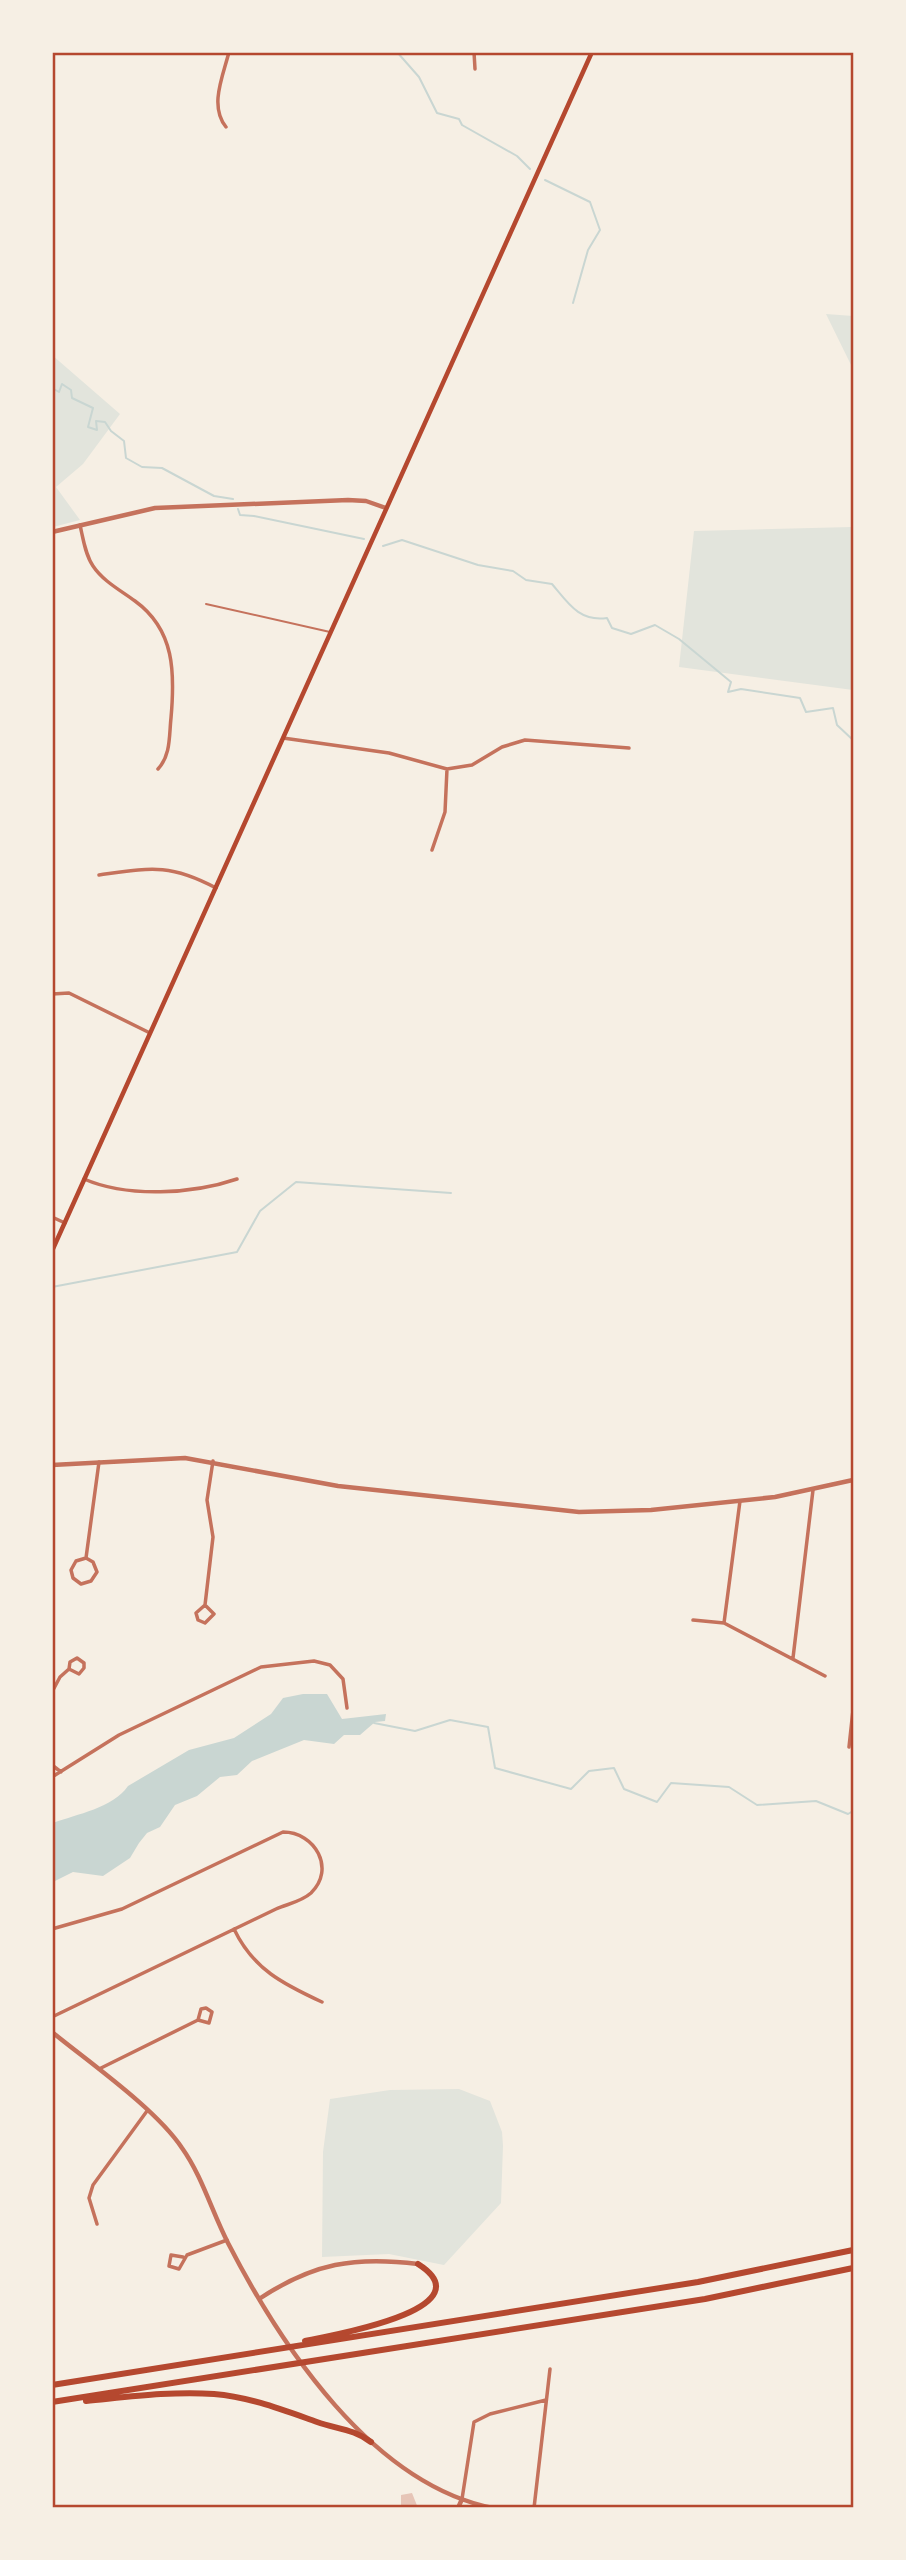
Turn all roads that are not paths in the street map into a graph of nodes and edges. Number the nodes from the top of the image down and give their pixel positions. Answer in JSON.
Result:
{"nodes":[{"id":1,"x":229,"y":52,"type":"edge"},
{"id":2,"x":474,"y":52,"type":"edge"},
{"id":3,"x":592,"y":52,"type":"edge"},
{"id":4,"x":475,"y":69,"type":"dead end"},
{"id":5,"x":226,"y":127,"type":"dead end"},
{"id":6,"x":386,"y":508,"type":"junction"},
{"id":7,"x":80,"y":525,"type":"junction"},
{"id":8,"x":52,"y":532,"type":"edge"},
{"id":9,"x":206,"y":604,"type":"dead end"},
{"id":10,"x":331,"y":632,"type":"junction"},
{"id":11,"x":283,"y":738,"type":"junction"},
{"id":12,"x":629,"y":748,"type":"dead end"},
{"id":13,"x":158,"y":769,"type":"dead end"},
{"id":14,"x":447,"y":769,"type":"junction"},
{"id":15,"x":432,"y":849,"type":"dead end"},
{"id":16,"x":99,"y":875,"type":"dead end"},
{"id":17,"x":216,"y":888,"type":"junction"},
{"id":18,"x":52,"y":993,"type":"edge"},
{"id":19,"x":150,"y":1033,"type":"junction"},
{"id":20,"x":237,"y":1179,"type":"dead end"},
{"id":21,"x":84,"y":1180,"type":"junction"},
{"id":22,"x":52,"y":1217,"type":"edge"},
{"id":23,"x":65,"y":1223,"type":"junction"},
{"id":24,"x":52,"y":1251,"type":"edge"},
{"id":25,"x":213,"y":1461,"type":"junction"},
{"id":26,"x":99,"y":1462,"type":"junction"},
{"id":27,"x":52,"y":1465,"type":"edge"},
{"id":28,"x":853,"y":1479,"type":"edge"},
{"id":29,"x":813,"y":1490,"type":"junction"},
{"id":30,"x":740,"y":1501,"type":"junction"},
{"id":31,"x":86,"y":1558,"type":"junction"},
{"id":32,"x":205,"y":1605,"type":"junction"},
{"id":33,"x":693,"y":1620,"type":"dead end"},
{"id":34,"x":724,"y":1623,"type":"junction"},
{"id":35,"x":793,"y":1659,"type":"junction"},
{"id":36,"x":69,"y":1670,"type":"junction"},
{"id":37,"x":825,"y":1676,"type":"dead end"},
{"id":38,"x":52,"y":1692,"type":"edge"},
{"id":39,"x":347,"y":1709,"type":"dead end"},
{"id":40,"x":853,"y":1710,"type":"edge"},
{"id":41,"x":849,"y":1747,"type":"dead end"},
{"id":42,"x":52,"y":1765,"type":"edge"},
{"id":43,"x":61,"y":1772,"type":"junction"},
{"id":44,"x":52,"y":1777,"type":"edge"},
{"id":45,"x":52,"y":1929,"type":"edge"},
{"id":46,"x":234,"y":1929,"type":"junction"},
{"id":47,"x":322,"y":2002,"type":"dead end"},
{"id":48,"x":52,"y":2017,"type":"edge"},
{"id":49,"x":198,"y":2020,"type":"junction"},
{"id":50,"x":52,"y":2032,"type":"edge"},
{"id":51,"x":98,"y":2070,"type":"junction"},
{"id":52,"x":147,"y":2111,"type":"junction"},
{"id":53,"x":97,"y":2224,"type":"dead end"},
{"id":54,"x":226,"y":2240,"type":"junction"},
{"id":55,"x":853,"y":2250,"type":"edge"},
{"id":56,"x":183,"y":2257,"type":"junction"},
{"id":57,"x":418,"y":2264,"type":"joint"},
{"id":58,"x":853,"y":2268,"type":"edge"},
{"id":59,"x":259,"y":2299,"type":"junction"},
{"id":60,"x":237,"y":2355,"type":"junction"},
{"id":61,"x":550,"y":2369,"type":"dead end"},
{"id":62,"x":52,"y":2385,"type":"edge"},
{"id":63,"x":547,"y":2400,"type":"junction"},
{"id":64,"x":52,"y":2403,"type":"edge"},
{"id":65,"x":371,"y":2442,"type":"junction"},
{"id":66,"x":462,"y":2499,"type":"junction"},
{"id":67,"x":458,"y":2508,"type":"edge"},
{"id":68,"x":493,"y":2508,"type":"edge"},
{"id":69,"x":534,"y":2508,"type":"edge"}],
"edges":[{"from":1,"to":5,"type":"street"},
{"from":2,"to":4,"type":"street"},
{"from":3,"to":6,"type":"main road"},
{"from":6,"to":7,"type":"street"},
{"from":6,"to":10,"type":"main road"},
{"from":7,"to":8,"type":"street"},
{"from":7,"to":13,"type":"street"},
{"from":9,"to":10,"type":"lane"},
{"from":10,"to":11,"type":"main road"},
{"from":11,"to":14,"type":"street"},
{"from":11,"to":17,"type":"main road"},
{"from":12,"to":14,"type":"street"},
{"from":14,"to":15,"type":"street"},
{"from":16,"to":17,"type":"street"},
{"from":17,"to":19,"type":"main road"},
{"from":18,"to":19,"type":"street"},
{"from":19,"to":21,"type":"main road"},
{"from":20,"to":21,"type":"street"},
{"from":21,"to":23,"type":"main road"},
{"from":22,"to":23,"type":"street"},
{"from":23,"to":24,"type":"main road"},
{"from":25,"to":26,"type":"street"},
{"from":25,"to":30,"type":"street"},
{"from":25,"to":32,"type":"street"},
{"from":26,"to":27,"type":"street"},
{"from":26,"to":31,"type":"street"},
{"from":28,"to":29,"type":"street"},
{"from":29,"to":30,"type":"street"},
{"from":29,"to":35,"type":"street"},
{"from":30,"to":34,"type":"street"},
{"from":31,"to":31,"type":"street"},
{"from":32,"to":32,"type":"street"},
{"from":33,"to":34,"type":"street"},
{"from":34,"to":35,"type":"street"},
{"from":35,"to":37,"type":"street"},
{"from":36,"to":36,"type":"street"},
{"from":36,"to":38,"type":"street"},
{"from":39,"to":43,"type":"street"},
{"from":40,"to":41,"type":"street"},
{"from":42,"to":43,"type":"street"},
{"from":43,"to":44,"type":"street"},
{"from":45,"to":46,"type":"street"},
{"from":46,"to":47,"type":"street"},
{"from":46,"to":48,"type":"street"},
{"from":49,"to":49,"type":"street"},
{"from":49,"to":51,"type":"street"},
{"from":50,"to":51,"type":"street"},
{"from":51,"to":52,"type":"street"},
{"from":52,"to":53,"type":"street"},
{"from":52,"to":54,"type":"street"},
{"from":54,"to":56,"type":"street"},
{"from":54,"to":59,"type":"street"},
{"from":55,"to":60,"type":"highway"},
{"from":56,"to":56,"type":"street"},
{"from":57,"to":59,"type":"street"},
{"from":57,"to":60,"type":"highway"},
{"from":58,"to":64,"type":"highway"},
{"from":59,"to":65,"type":"street"},
{"from":60,"to":62,"type":"highway"},
{"from":61,"to":63,"type":"street"},
{"from":63,"to":66,"type":"street"},
{"from":63,"to":69,"type":"street"},
{"from":64,"to":65,"type":"highway"},
{"from":65,"to":66,"type":"street"},
{"from":66,"to":67,"type":"street"},
{"from":66,"to":68,"type":"street"}]}
